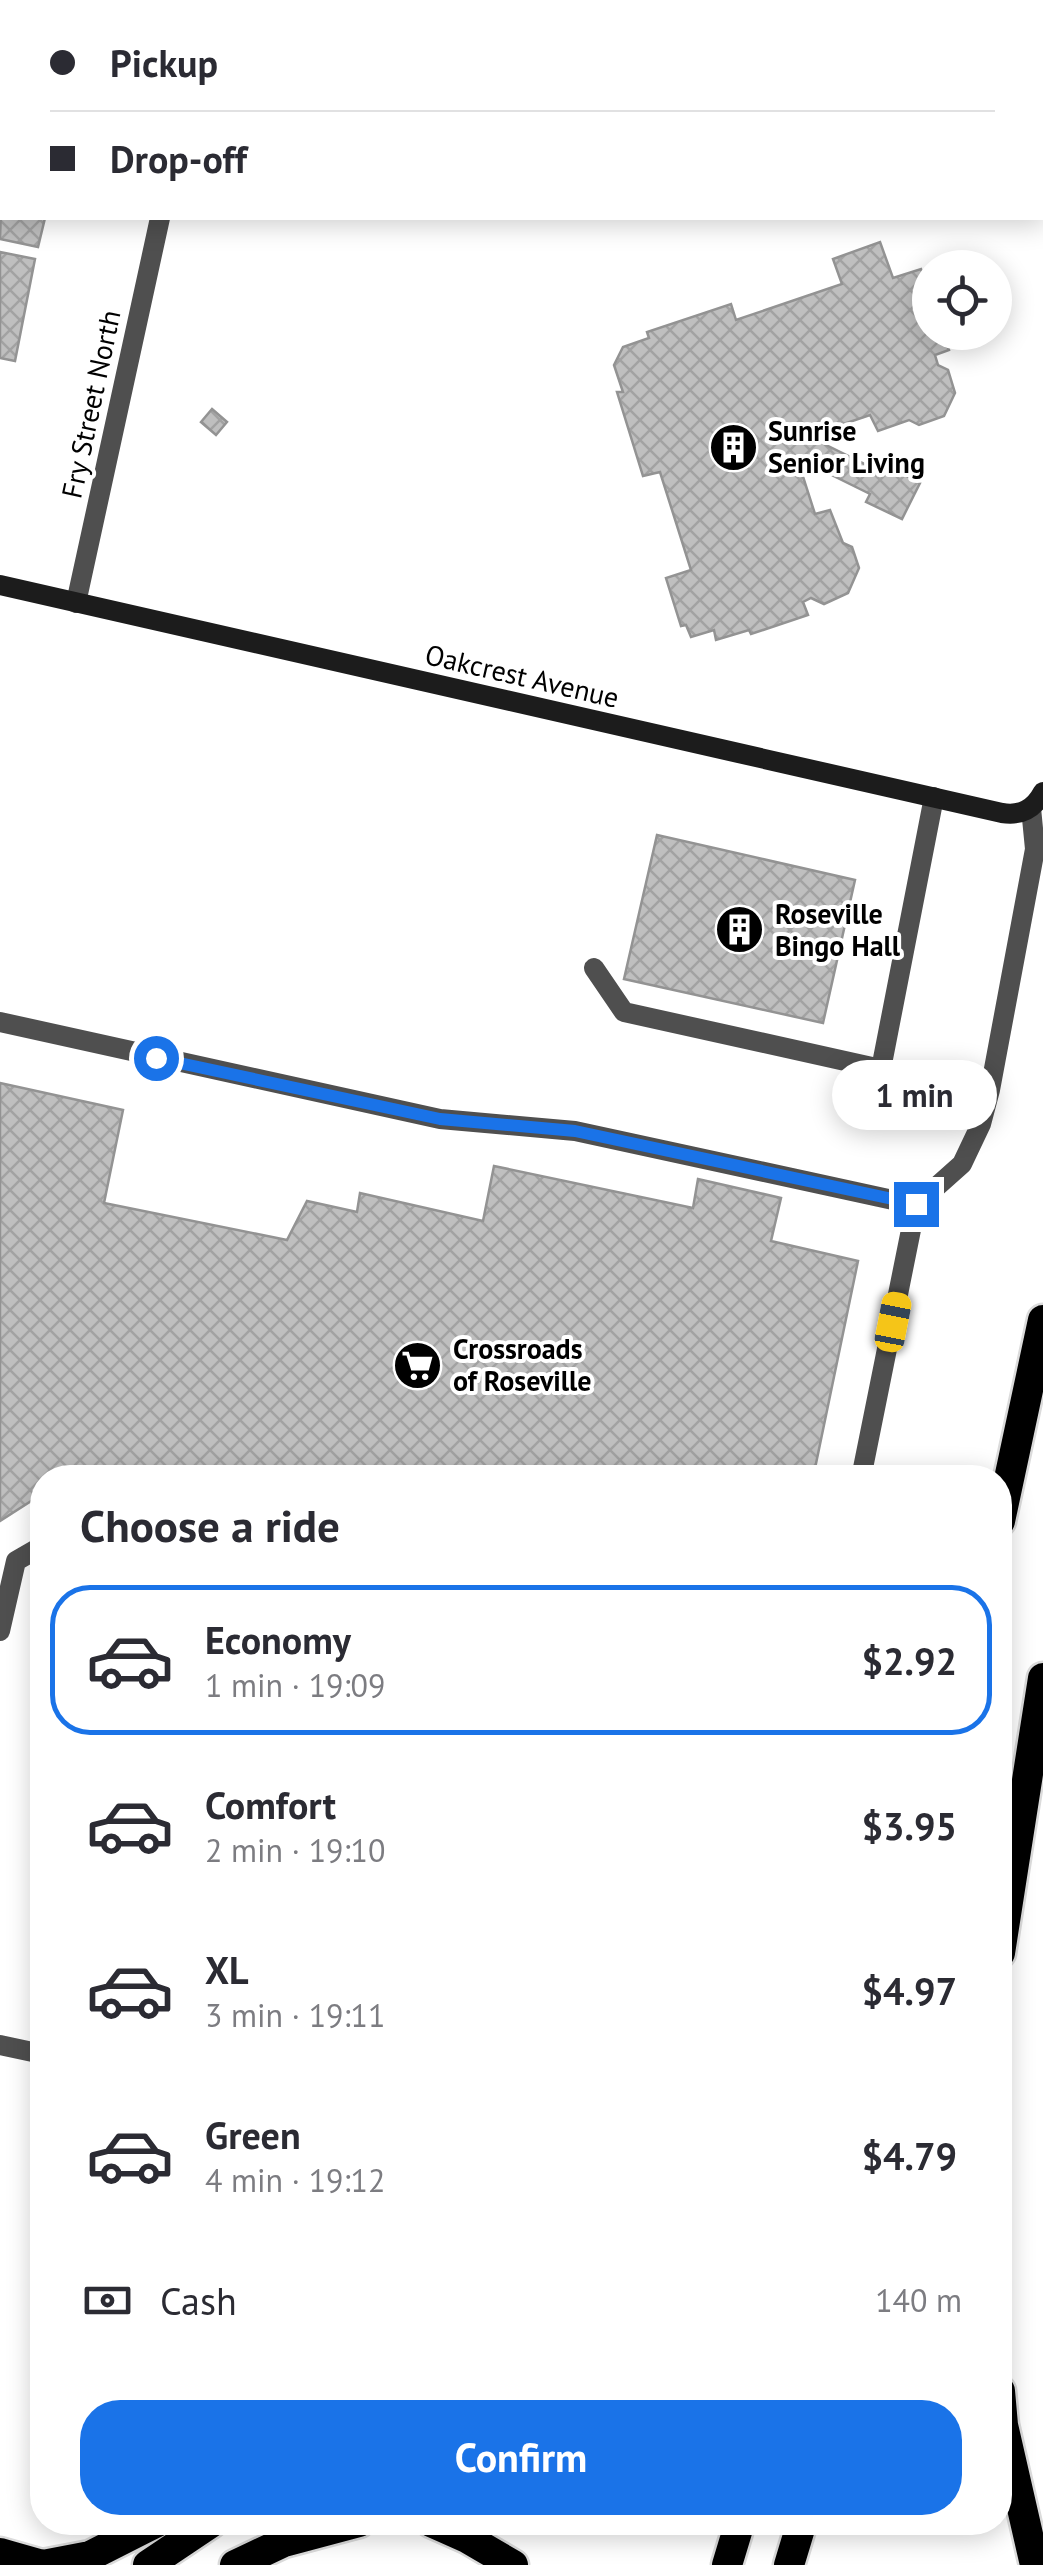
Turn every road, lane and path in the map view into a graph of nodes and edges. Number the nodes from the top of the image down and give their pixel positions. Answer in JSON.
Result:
{"nodes":[{"id":1,"x":160,"y":220,"type":"edge"},
{"id":2,"x":0,"y":586,"type":"edge"},
{"id":3,"x":76,"y":603,"type":"junction"},
{"id":4,"x":934,"y":798,"type":"junction"},
{"id":5,"x":1037,"y":800,"type":"edge"},
{"id":6,"x":594,"y":968,"type":"dead end"},
{"id":7,"x":0,"y":1022,"type":"edge"},
{"id":8,"x":916,"y":1204,"type":"junction"},
{"id":9,"x":1043,"y":1320,"type":"edge"},
{"id":10,"x":864,"y":1465,"type":"edge"},
{"id":11,"x":1012,"y":1465,"type":"edge"},
{"id":12,"x":30,"y":1553,"type":"edge"},
{"id":13,"x":0,"y":1631,"type":"edge"},
{"id":14,"x":1043,"y":1664,"type":"edge"},
{"id":15,"x":1043,"y":1678,"type":"edge"},
{"id":16,"x":1012,"y":1784,"type":"edge"},
{"id":17,"x":1012,"y":1876,"type":"edge"},
{"id":18,"x":0,"y":2045,"type":"edge"},
{"id":19,"x":30,"y":2051,"type":"edge"},
{"id":20,"x":1012,"y":2464,"type":"edge"},
{"id":21,"x":131,"y":2535,"type":"edge"},
{"id":22,"x":193,"y":2535,"type":"edge"},
{"id":23,"x":310,"y":2535,"type":"edge"},
{"id":24,"x":459,"y":2535,"type":"edge"},
{"id":25,"x":736,"y":2535,"type":"edge"},
{"id":26,"x":798,"y":2535,"type":"edge"},
{"id":27,"x":0,"y":2553,"type":"edge"},
{"id":28,"x":238,"y":2564,"type":"edge"},
{"id":29,"x":43,"y":2565,"type":"edge"},
{"id":30,"x":148,"y":2565,"type":"edge"},
{"id":31,"x":513,"y":2565,"type":"edge"},
{"id":32,"x":727,"y":2565,"type":"edge"},
{"id":33,"x":789,"y":2565,"type":"edge"},
{"id":34,"x":1035,"y":2565,"type":"edge"}],
"edges":[{"from":1,"to":3,"type":"street","name":"Fry Street North"},
{"from":2,"to":3,"type":"street","name":"Oakcrest Avenue"},
{"from":3,"to":4,"type":"street","name":"Oakcrest Avenue"},
{"from":4,"to":5,"type":"street","name":"Oakcrest Avenue"},
{"from":4,"to":6,"type":"street"},
{"from":5,"to":8,"type":"street"},
{"from":7,"to":8,"type":"street"},
{"from":8,"to":10,"type":"street"},
{"from":9,"to":11,"type":"highway"},
{"from":12,"to":13,"type":"street"},
{"from":14,"to":16,"type":"highway"},
{"from":15,"to":17,"type":"highway"},
{"from":18,"to":19,"type":"street"},
{"from":20,"to":34,"type":"highway"},
{"from":21,"to":29,"type":"highway"},
{"from":22,"to":30,"type":"highway"},
{"from":23,"to":28,"type":"highway"},
{"from":24,"to":31,"type":"highway"},
{"from":25,"to":32,"type":"highway"},
{"from":26,"to":33,"type":"highway"},
{"from":27,"to":29,"type":"highway"}]}
